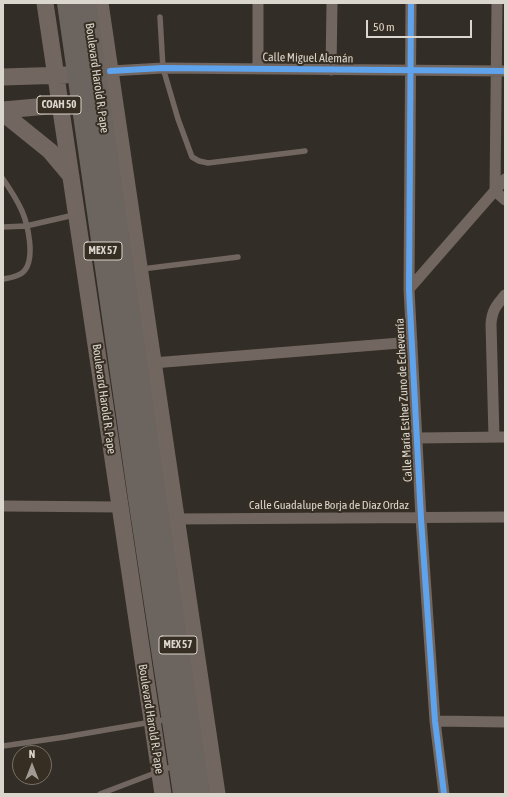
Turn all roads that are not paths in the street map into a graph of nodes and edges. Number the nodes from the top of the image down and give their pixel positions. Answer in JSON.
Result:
{"nodes":[{"id":1,"x":45,"y":3,"type":"edge"},
{"id":2,"x":53,"y":3,"type":"edge"},
{"id":3,"x":67,"y":3,"type":"edge"},
{"id":4,"x":86,"y":3,"type":"edge"},
{"id":5,"x":91,"y":3,"type":"edge"},
{"id":6,"x":100,"y":3,"type":"edge"},
{"id":7,"x":258,"y":3,"type":"edge"},
{"id":8,"x":332,"y":3,"type":"edge"},
{"id":9,"x":410,"y":3,"type":"edge"},
{"id":10,"x":497,"y":3,"type":"edge"},
{"id":11,"x":160,"y":17,"type":"dead end"},
{"id":12,"x":163,"y":68,"type":"junction"},
{"id":13,"x":258,"y":69,"type":"junction"},
{"id":14,"x":331,"y":70,"type":"junction"},
{"id":15,"x":411,"y":70,"type":"junction"},
{"id":16,"x":500,"y":71,"type":"edge"},
{"id":17,"x":110,"y":72,"type":"junction"},
{"id":18,"x":56,"y":76,"type":"junction"},
{"id":19,"x":3,"y":77,"type":"edge"},
{"id":20,"x":114,"y":100,"type":"junction"},
{"id":21,"x":60,"y":105,"type":"junction"},
{"id":22,"x":3,"y":111,"type":"edge"},
{"id":23,"x":305,"y":151,"type":"dead end"},
{"id":24,"x":67,"y":152,"type":"junction"},
{"id":25,"x":122,"y":152,"type":"junction"},
{"id":26,"x":70,"y":176,"type":"junction"},
{"id":27,"x":3,"y":179,"type":"edge"},
{"id":28,"x":505,"y":179,"type":"edge"},
{"id":29,"x":6,"y":187,"type":"edge"},
{"id":30,"x":495,"y":191,"type":"junction"},
{"id":31,"x":505,"y":200,"type":"edge"},
{"id":32,"x":76,"y":214,"type":"junction"},
{"id":33,"x":26,"y":226,"type":"junction"},
{"id":34,"x":3,"y":227,"type":"edge"},
{"id":35,"x":238,"y":257,"type":"dead end"},
{"id":36,"x":139,"y":269,"type":"junction"},
{"id":37,"x":3,"y":279,"type":"edge"},
{"id":38,"x":409,"y":289,"type":"junction"},
{"id":39,"x":505,"y":295,"type":"edge"},
{"id":40,"x":412,"y":342,"type":"junction"},
{"id":41,"x":153,"y":363,"type":"junction"},
{"id":42,"x":500,"y":437,"type":"edge"},
{"id":43,"x":417,"y":438,"type":"junction"},
{"id":44,"x":147,"y":498,"type":"junction"},
{"id":45,"x":3,"y":506,"type":"edge"},
{"id":46,"x":120,"y":507,"type":"junction"},
{"id":47,"x":505,"y":517,"type":"edge"},
{"id":48,"x":176,"y":518,"type":"junction"},
{"id":49,"x":421,"y":518,"type":"junction"},
{"id":50,"x":171,"y":718,"type":"junction"},
{"id":51,"x":435,"y":721,"type":"junction"},
{"id":52,"x":152,"y":722,"type":"junction"},
{"id":53,"x":505,"y":722,"type":"edge"},
{"id":54,"x":3,"y":746,"type":"edge"},
{"id":55,"x":178,"y":764,"type":"junction"},
{"id":56,"x":159,"y":772,"type":"junction"},
{"id":57,"x":100,"y":794,"type":"edge"},
{"id":58,"x":163,"y":794,"type":"edge"},
{"id":59,"x":183,"y":794,"type":"edge"},
{"id":60,"x":200,"y":794,"type":"edge"},
{"id":61,"x":217,"y":794,"type":"edge"},
{"id":62,"x":444,"y":794,"type":"edge"}],
"edges":[{"from":1,"to":18,"type":"main road","name":"Boulevard Harold R. Pape"},
{"from":2,"to":5,"type":"main road"},
{"from":3,"to":44,"type":"highway","name":"Boulevard Harold R. Pape","number":"MEX 57"},
{"from":4,"to":44,"type":"highway","name":"Boulevard Harold R. Pape","number":"MEX 57"},
{"from":6,"to":17,"type":"main road","name":"Boulevard Harold R. Pape"},
{"from":7,"to":13,"type":"street"},
{"from":8,"to":14,"type":"street"},
{"from":9,"to":15,"type":"street","name":"Calle María Esther Zuno de Echeverría"},
{"from":10,"to":16,"type":"street"},
{"from":11,"to":12,"type":"lane"},
{"from":12,"to":13,"type":"street","name":"Calle Miguel Alemán"},
{"from":12,"to":17,"type":"street","name":"Calle Miguel Alemán"},
{"from":12,"to":23,"type":"lane"},
{"from":13,"to":14,"type":"street","name":"Calle Miguel Alemán"},
{"from":14,"to":15,"type":"street","name":"Calle Miguel Alemán"},
{"from":15,"to":16,"type":"street","name":"Calle Miguel Alemán"},
{"from":15,"to":38,"type":"street","name":"Calle María Esther Zuno de Echeverría"},
{"from":16,"to":30,"type":"street"},
{"from":17,"to":18,"type":"main road"},
{"from":17,"to":20,"type":"main road","name":"Boulevard Harold R. Pape"},
{"from":18,"to":19,"type":"main road"},
{"from":18,"to":21,"type":"main road","name":"Boulevard Harold R. Pape"},
{"from":20,"to":21,"type":"main road","number":"COAH 50"},
{"from":20,"to":25,"type":"main road","name":"Boulevard Harold R. Pape"},
{"from":21,"to":22,"type":"main road","number":"COAH 50"},
{"from":21,"to":24,"type":"main road","name":"Boulevard Harold R. Pape"},
{"from":22,"to":26,"type":"main road","number":"COAH 50"},
{"from":24,"to":25,"type":"main road"},
{"from":24,"to":26,"type":"main road","name":"Boulevard Harold R. Pape"},
{"from":25,"to":36,"type":"main road","name":"Boulevard Harold R. Pape"},
{"from":26,"to":32,"type":"main road","name":"Boulevard Harold R. Pape"},
{"from":27,"to":29,"type":"lane"},
{"from":28,"to":30,"type":"street"},
{"from":29,"to":33,"type":"lane"},
{"from":30,"to":31,"type":"street"},
{"from":30,"to":38,"type":"street"},
{"from":32,"to":33,"type":"lane"},
{"from":32,"to":46,"type":"main road","name":"Boulevard Harold R. Pape"},
{"from":33,"to":34,"type":"lane"},
{"from":33,"to":37,"type":"lane"},
{"from":35,"to":36,"type":"lane"},
{"from":36,"to":41,"type":"main road","name":"Boulevard Harold R. Pape"},
{"from":38,"to":40,"type":"street","name":"Calle María Esther Zuno de Echeverría"},
{"from":39,"to":42,"type":"street"},
{"from":40,"to":41,"type":"street"},
{"from":40,"to":43,"type":"street","name":"Calle María Esther Zuno de Echeverría"},
{"from":41,"to":48,"type":"main road","name":"Boulevard Harold R. Pape"},
{"from":42,"to":43,"type":"street"},
{"from":43,"to":49,"type":"street","name":"Calle María Esther Zuno de Echeverría"},
{"from":44,"to":50,"type":"highway","name":"Boulevard Harold R. Pape","number":"MEX 57"},
{"from":44,"to":60,"type":"highway","name":"Boulevard Harold R. Pape","number":"MEX 57"},
{"from":45,"to":46,"type":"street"},
{"from":46,"to":52,"type":"main road","name":"Boulevard Harold R. Pape"},
{"from":47,"to":49,"type":"street","name":"Calle Guadalupe Borja de Díaz Ordaz"},
{"from":48,"to":49,"type":"street","name":"Calle Guadalupe Borja de Díaz Ordaz"},
{"from":48,"to":61,"type":"main road","name":"Boulevard Harold R. Pape"},
{"from":49,"to":51,"type":"street","name":"Calle María Esther Zuno de Echeverría"},
{"from":50,"to":52,"type":"lane"},
{"from":50,"to":55,"type":"highway","name":"Boulevard Harold R. Pape","number":"MEX 57"},
{"from":51,"to":53,"type":"street"},
{"from":51,"to":62,"type":"street","name":"Calle María Esther Zuno de Echeverría"},
{"from":52,"to":54,"type":"lane"},
{"from":52,"to":56,"type":"main road","name":"Boulevard Harold R. Pape"},
{"from":55,"to":56,"type":"lane"},
{"from":55,"to":59,"type":"highway","name":"Boulevard Harold R. Pape","number":"MEX 57"},
{"from":56,"to":57,"type":"lane"},
{"from":56,"to":58,"type":"main road","name":"Boulevard Harold R. Pape"}]}
